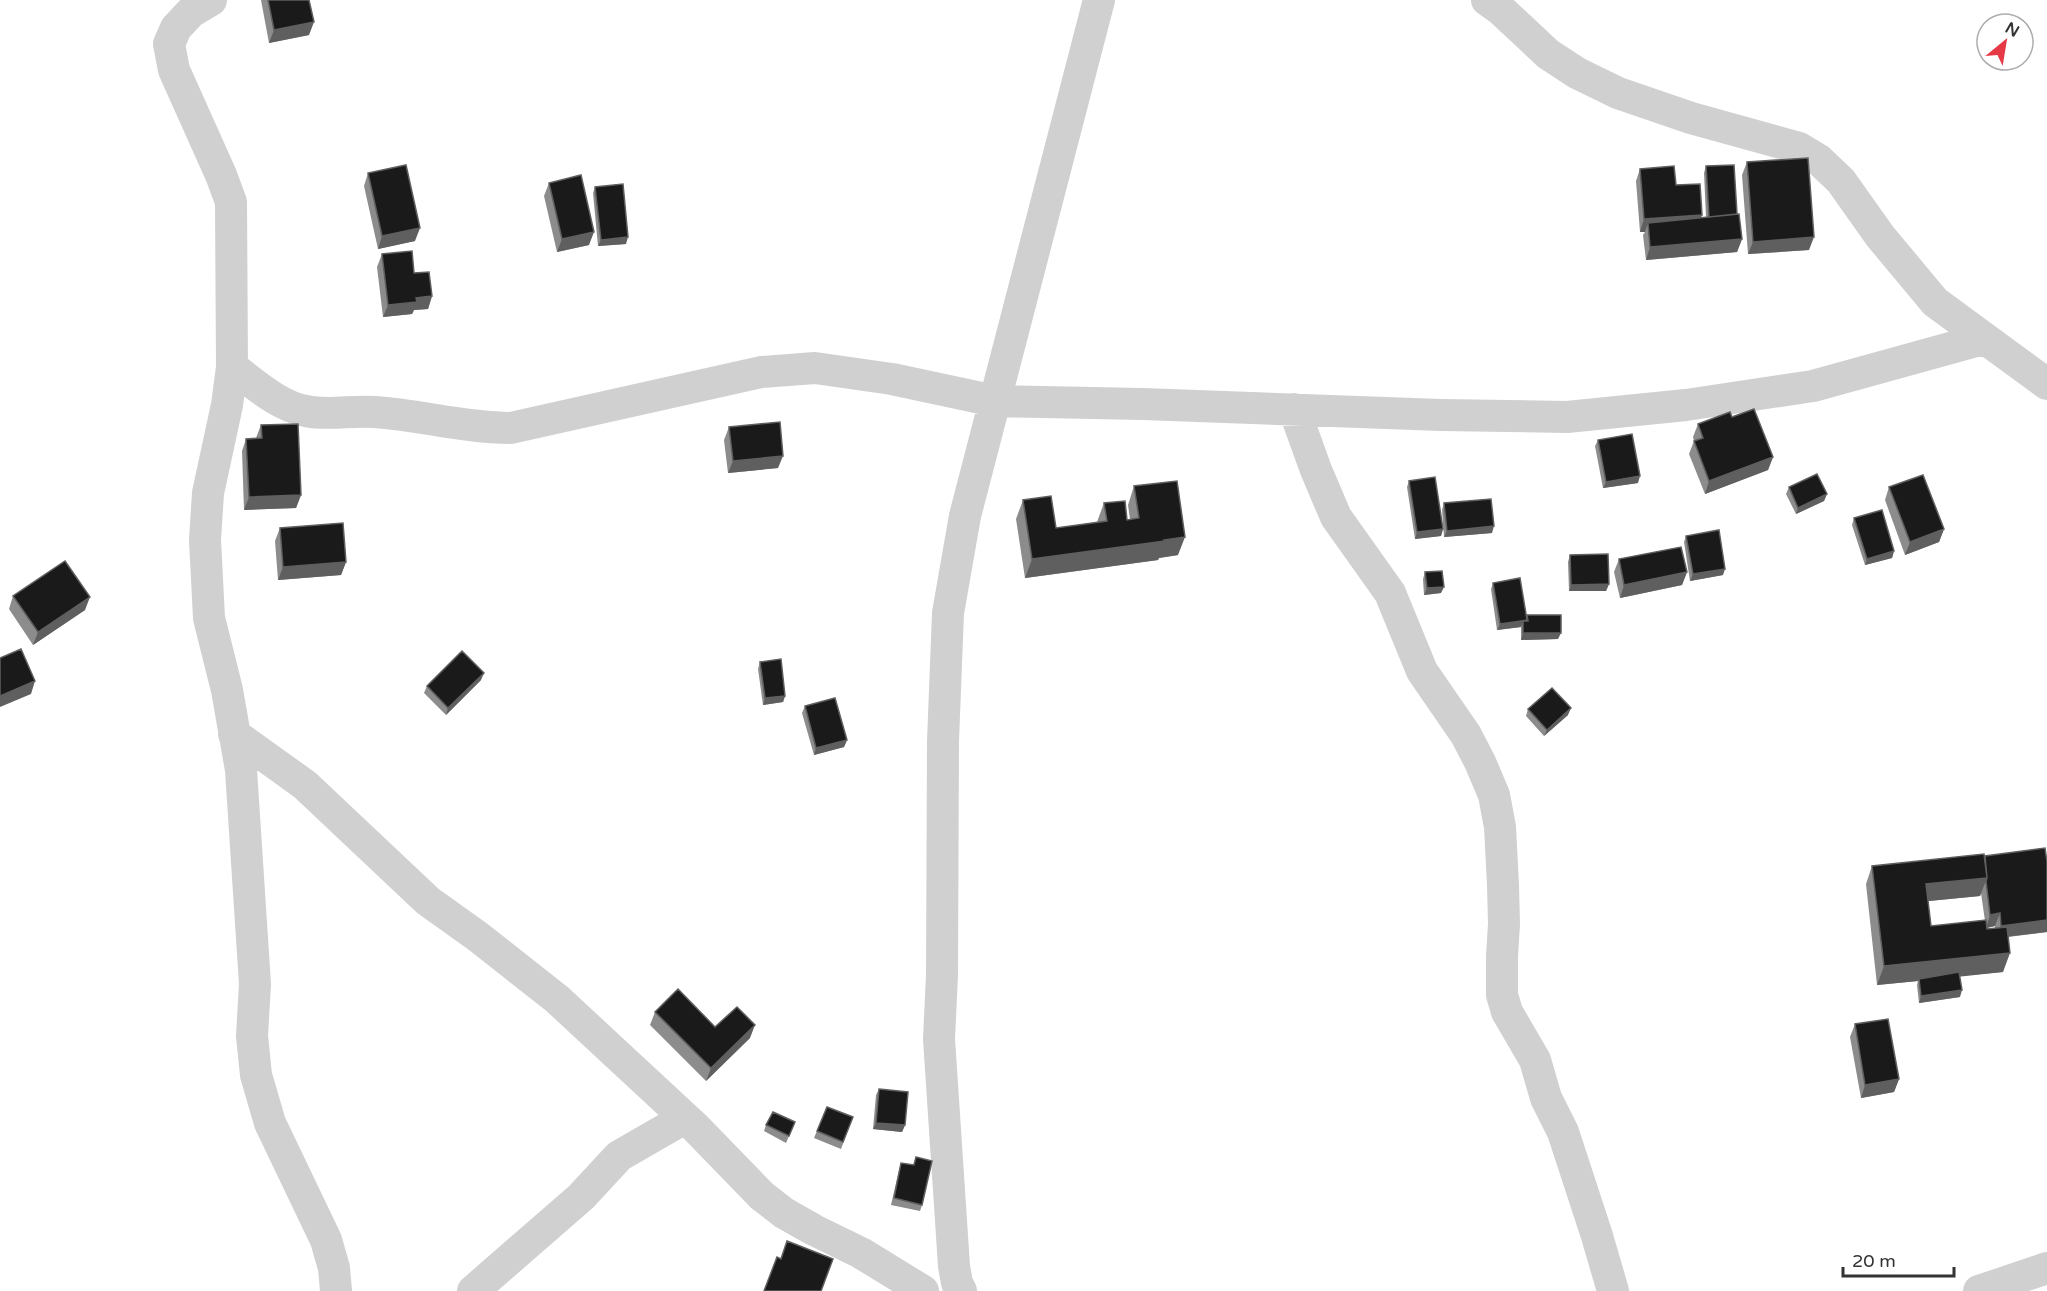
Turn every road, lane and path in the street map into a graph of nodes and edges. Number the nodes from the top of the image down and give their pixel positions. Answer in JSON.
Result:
{"nodes":[{"id":1,"x":211,"y":0,"type":"edge"},
{"id":2,"x":1099,"y":0,"type":"edge"},
{"id":3,"x":1487,"y":0,"type":"edge"},
{"id":4,"x":1983,"y":339,"type":"junction"},
{"id":5,"x":232,"y":366,"type":"junction"},
{"id":6,"x":2047,"y":384,"type":"edge"},
{"id":7,"x":995,"y":401,"type":"junction"},
{"id":8,"x":1294,"y":409,"type":"junction"},
{"id":9,"x":234,"y":734,"type":"junction"},
{"id":10,"x":685,"y":1118,"type":"junction"},
{"id":11,"x":2047,"y":1268,"type":"edge"},
{"id":12,"x":952,"y":1283,"type":"edge"},
{"id":13,"x":336,"y":1291,"type":"edge"},
{"id":14,"x":474,"y":1291,"type":"edge"},
{"id":15,"x":923,"y":1291,"type":"edge"},
{"id":16,"x":1612,"y":1291,"type":"edge"},
{"id":17,"x":1978,"y":1291,"type":"edge"}],
"edges":[{"from":1,"to":5,"type":"street"},
{"from":2,"to":7,"type":"street"},
{"from":3,"to":4,"type":"street"},
{"from":4,"to":6,"type":"street"},
{"from":4,"to":8,"type":"street"},
{"from":5,"to":7,"type":"street"},
{"from":5,"to":9,"type":"street"},
{"from":7,"to":8,"type":"street"},
{"from":7,"to":12,"type":"street"},
{"from":8,"to":16,"type":"street"},
{"from":9,"to":10,"type":"street"},
{"from":9,"to":13,"type":"street"},
{"from":10,"to":14,"type":"street"},
{"from":10,"to":15,"type":"street"},
{"from":11,"to":17,"type":"street"}]}
